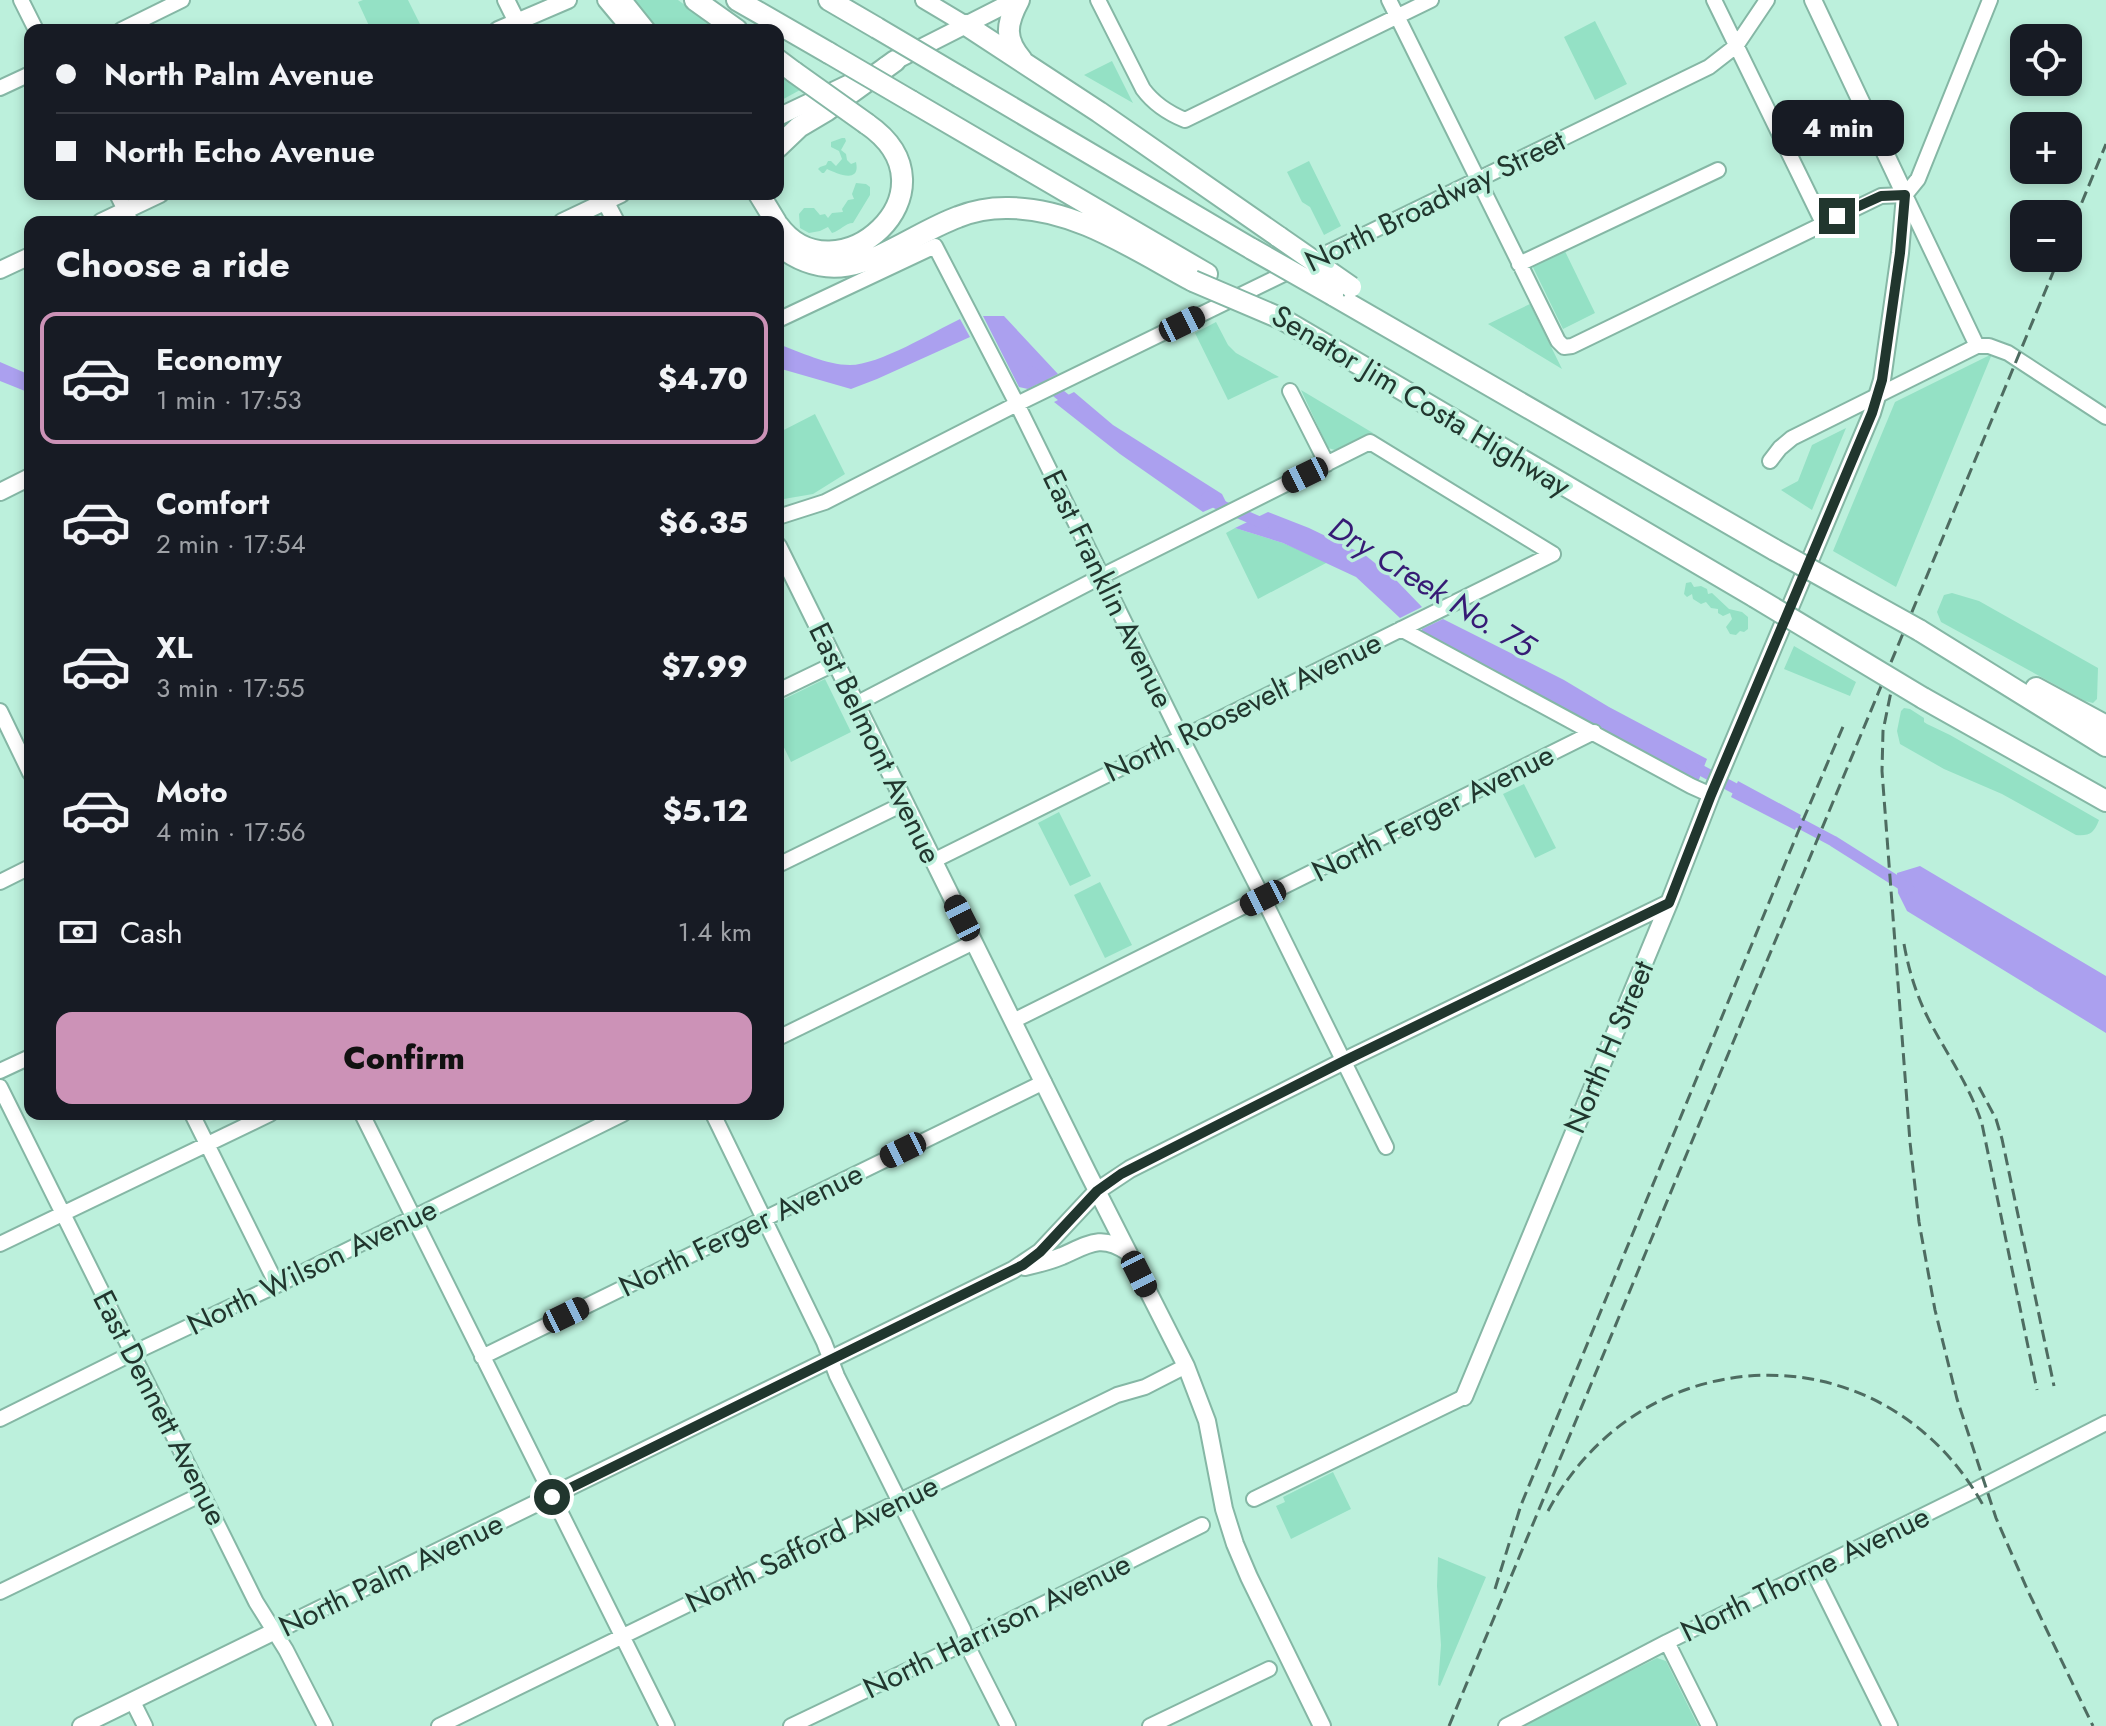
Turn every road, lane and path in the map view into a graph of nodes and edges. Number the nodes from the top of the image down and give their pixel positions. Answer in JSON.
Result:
{"nodes":[{"id":1,"x":21,"y":0,"type":"edge"},
{"id":2,"x":182,"y":0,"type":"edge"},
{"id":3,"x":506,"y":0,"type":"edge"},
{"id":4,"x":568,"y":0,"type":"edge"},
{"id":5,"x":606,"y":0,"type":"edge"},
{"id":6,"x":623,"y":0,"type":"edge"},
{"id":7,"x":695,"y":0,"type":"edge"},
{"id":8,"x":737,"y":0,"type":"edge"},
{"id":9,"x":829,"y":0,"type":"edge"},
{"id":10,"x":924,"y":0,"type":"edge"},
{"id":11,"x":1017,"y":0,"type":"edge"},
{"id":12,"x":1098,"y":0,"type":"edge"},
{"id":13,"x":1389,"y":0,"type":"edge"},
{"id":14,"x":1431,"y":0,"type":"edge"},
{"id":15,"x":1714,"y":0,"type":"edge"},
{"id":16,"x":1767,"y":0,"type":"edge"},
{"id":17,"x":1813,"y":0,"type":"edge"},
{"id":18,"x":1990,"y":0,"type":"edge"},
{"id":19,"x":1397,"y":16,"type":"junction"},
{"id":20,"x":33,"y":24,"type":"edge"},
{"id":21,"x":133,"y":24,"type":"edge"},
{"id":22,"x":518,"y":24,"type":"edge"},
{"id":23,"x":523,"y":24,"type":"edge"},
{"id":24,"x":626,"y":24,"type":"edge"},
{"id":25,"x":642,"y":24,"type":"edge"},
{"id":26,"x":729,"y":24,"type":"edge"},
{"id":27,"x":779,"y":24,"type":"edge"},
{"id":28,"x":966,"y":25,"type":"junction"},
{"id":29,"x":784,"y":27,"type":"edge"},
{"id":30,"x":1736,"y":46,"type":"junction"},
{"id":31,"x":895,"y":61,"type":"junction"},
{"id":32,"x":786,"y":66,"type":"edge"},
{"id":33,"x":1028,"y":66,"type":"junction"},
{"id":34,"x":24,"y":77,"type":"edge"},
{"id":35,"x":0,"y":88,"type":"edge"},
{"id":36,"x":784,"y":114,"type":"edge"},
{"id":37,"x":784,"y":141,"type":"edge"},
{"id":38,"x":1718,"y":170,"type":"dead end"},
{"id":39,"x":1478,"y":181,"type":"junction"},
{"id":40,"x":1905,"y":195,"type":"junction"},
{"id":41,"x":151,"y":200,"type":"edge"},
{"id":42,"x":603,"y":200,"type":"edge"},
{"id":43,"x":756,"y":200,"type":"edge"},
{"id":44,"x":771,"y":215,"type":"edge"},
{"id":45,"x":128,"y":216,"type":"edge"},
{"id":46,"x":573,"y":216,"type":"edge"},
{"id":47,"x":1823,"y":223,"type":"junction"},
{"id":48,"x":784,"y":230,"type":"edge"},
{"id":49,"x":784,"y":249,"type":"edge"},
{"id":50,"x":24,"y":259,"type":"edge"},
{"id":51,"x":1519,"y":264,"type":"junction"},
{"id":52,"x":0,"y":270,"type":"edge"},
{"id":53,"x":1200,"y":278,"type":"junction"},
{"id":54,"x":1342,"y":291,"type":"junction"},
{"id":55,"x":784,"y":317,"type":"edge"},
{"id":56,"x":1977,"y":346,"type":"junction"},
{"id":57,"x":1290,"y":391,"type":"dead end"},
{"id":58,"x":1878,"y":396,"type":"junction"},
{"id":59,"x":1017,"y":404,"type":"junction"},
{"id":60,"x":2106,"y":417,"type":"edge"},
{"id":61,"x":1770,"y":461,"type":"dead end"},
{"id":62,"x":1327,"y":464,"type":"junction"},
{"id":63,"x":24,"y":480,"type":"edge"},
{"id":64,"x":0,"y":492,"type":"edge"},
{"id":65,"x":784,"y":515,"type":"edge"},
{"id":66,"x":784,"y":558,"type":"edge"},
{"id":67,"x":1102,"y":576,"type":"junction"},
{"id":68,"x":1407,"y":626,"type":"junction"},
{"id":69,"x":836,"y":663,"type":"junction"},
{"id":70,"x":784,"y":688,"type":"edge"},
{"id":71,"x":856,"y":704,"type":"junction"},
{"id":72,"x":0,"y":711,"type":"edge"},
{"id":73,"x":2084,"y":724,"type":"junction"},
{"id":74,"x":2106,"y":726,"type":"edge"},
{"id":75,"x":1594,"y":732,"type":"junction"},
{"id":76,"x":1181,"y":737,"type":"junction"},
{"id":77,"x":2106,"y":746,"type":"edge"},
{"id":78,"x":24,"y":761,"type":"edge"},
{"id":79,"x":1711,"y":795,"type":"junction"},
{"id":80,"x":2106,"y":801,"type":"edge"},
{"id":81,"x":905,"y":803,"type":"junction"},
{"id":82,"x":933,"y":861,"type":"junction"},
{"id":83,"x":784,"y":862,"type":"edge"},
{"id":84,"x":24,"y":870,"type":"edge"},
{"id":85,"x":0,"y":882,"type":"edge"},
{"id":86,"x":1263,"y":898,"type":"junction"},
{"id":87,"x":1669,"y":903,"type":"junction"},
{"id":88,"x":974,"y":942,"type":"junction"},
{"id":89,"x":1013,"y":1021,"type":"junction"},
{"id":90,"x":784,"y":1035,"type":"edge"},
{"id":91,"x":24,"y":1060,"type":"edge"},
{"id":92,"x":1344,"y":1061,"type":"junction"},
{"id":93,"x":0,"y":1071,"type":"edge"},
{"id":94,"x":1044,"y":1082,"type":"junction"},
{"id":95,"x":0,"y":1087,"type":"edge"},
{"id":96,"x":195,"y":1120,"type":"edge"},
{"id":97,"x":257,"y":1120,"type":"edge"},
{"id":98,"x":365,"y":1120,"type":"edge"},
{"id":99,"x":611,"y":1120,"type":"edge"},
{"id":100,"x":716,"y":1120,"type":"edge"},
{"id":101,"x":207,"y":1144,"type":"junction"},
{"id":102,"x":1386,"y":1147,"type":"dead end"},
{"id":103,"x":1097,"y":1191,"type":"junction"},
{"id":104,"x":62,"y":1214,"type":"junction"},
{"id":105,"x":414,"y":1218,"type":"junction"},
{"id":106,"x":763,"y":1218,"type":"junction"},
{"id":107,"x":0,"y":1244,"type":"edge"},
{"id":108,"x":1128,"y":1252,"type":"junction"},
{"id":109,"x":1013,"y":1270,"type":"junction"},
{"id":110,"x":277,"y":1285,"type":"junction"},
{"id":111,"x":133,"y":1353,"type":"junction"},
{"id":112,"x":482,"y":1357,"type":"junction"},
{"id":113,"x":831,"y":1360,"type":"junction"},
{"id":114,"x":1186,"y":1366,"type":"junction"},
{"id":115,"x":1464,"y":1397,"type":"joint"},
{"id":116,"x":0,"y":1419,"type":"edge"},
{"id":117,"x":2106,"y":1423,"type":"edge"},
{"id":118,"x":202,"y":1494,"type":"junction"},
{"id":119,"x":552,"y":1497,"type":"junction"},
{"id":120,"x":1254,"y":1499,"type":"dead end"},
{"id":121,"x":899,"y":1501,"type":"junction"},
{"id":122,"x":1202,"y":1525,"type":"dead end"},
{"id":123,"x":1813,"y":1571,"type":"junction"},
{"id":124,"x":0,"y":1592,"type":"edge"},
{"id":125,"x":275,"y":1632,"type":"junction"},
{"id":126,"x":623,"y":1636,"type":"junction"},
{"id":127,"x":967,"y":1642,"type":"junction"},
{"id":128,"x":1667,"y":1642,"type":"junction"},
{"id":129,"x":1269,"y":1669,"type":"dead end"},
{"id":130,"x":133,"y":1702,"type":"junction"},
{"id":131,"x":81,"y":1726,"type":"edge"},
{"id":132,"x":145,"y":1726,"type":"edge"},
{"id":133,"x":325,"y":1726,"type":"edge"},
{"id":134,"x":439,"y":1726,"type":"edge"},
{"id":135,"x":667,"y":1726,"type":"edge"},
{"id":136,"x":791,"y":1726,"type":"edge"},
{"id":137,"x":1008,"y":1726,"type":"edge"},
{"id":138,"x":1150,"y":1726,"type":"edge"},
{"id":139,"x":1322,"y":1726,"type":"edge"},
{"id":140,"x":1506,"y":1726,"type":"edge"},
{"id":141,"x":1709,"y":1726,"type":"edge"},
{"id":142,"x":1890,"y":1726,"type":"edge"}],
"edges":[{"from":1,"to":20,"type":"street"},
{"from":2,"to":21,"type":"street"},
{"from":3,"to":22,"type":"main road"},
{"from":4,"to":23,"type":"main road"},
{"from":5,"to":24,"type":"main road"},
{"from":6,"to":25,"type":"main road"},
{"from":7,"to":26,"type":"highway"},
{"from":8,"to":27,"type":"highway","name":"Senator Jim Costa Highway","bridge":true},
{"from":9,"to":54,"type":"highway","name":"Senator Jim Costa Highway","bridge":true},
{"from":10,"to":28,"type":"main road"},
{"from":11,"to":28,"type":"main road"},
{"from":11,"to":33,"type":"highway"},
{"from":12,"to":19,"type":"street"},
{"from":13,"to":19,"type":"street"},
{"from":14,"to":19,"type":"street"},
{"from":15,"to":30,"type":"street"},
{"from":16,"to":30,"type":"street","name":"North Broadway Street"},
{"from":17,"to":40,"type":"main road"},
{"from":18,"to":40,"type":"street"},
{"from":19,"to":39,"type":"street"},
{"from":28,"to":31,"type":"main road"},
{"from":28,"to":33,"type":"highway"},
{"from":29,"to":53,"type":"highway","name":"Senator Jim Costa Highway","bridge":true},
{"from":30,"to":39,"type":"street","name":"North Broadway Street"},
{"from":30,"to":47,"type":"street"},
{"from":31,"to":36,"type":"main road"},
{"from":31,"to":37,"type":"highway"},
{"from":32,"to":48,"type":"highway","bridge":true},
{"from":33,"to":54,"type":"highway","bridge":true},
{"from":34,"to":35,"type":"street"},
{"from":38,"to":51,"type":"street"},
{"from":39,"to":51,"type":"street"},
{"from":39,"to":59,"type":"street","name":"North Broadway Street"},
{"from":40,"to":47,"type":"street"},
{"from":40,"to":56,"type":"street"},
{"from":40,"to":58,"type":"main road","name":"North H Street"},
{"from":41,"to":45,"type":"main road"},
{"from":42,"to":46,"type":"main road"},
{"from":43,"to":44,"type":"highway"},
{"from":47,"to":51,"type":"street"},
{"from":49,"to":53,"type":"highway"},
{"from":50,"to":52,"type":"main road"},
{"from":53,"to":80,"type":"highway","name":"Senator Jim Costa Highway","bridge":true},
{"from":54,"to":73,"type":"highway","name":"Senator Jim Costa Highway","bridge":true},
{"from":55,"to":59,"type":"street","name":"East Franklin Avenue"},
{"from":56,"to":58,"type":"street"},
{"from":56,"to":60,"type":"street"},
{"from":57,"to":62,"type":"street"},
{"from":58,"to":61,"type":"street"},
{"from":58,"to":79,"type":"main road","name":"North H Street"},
{"from":59,"to":65,"type":"street","name":"North Broadway Street"},
{"from":59,"to":67,"type":"street","name":"East Franklin Avenue"},
{"from":62,"to":67,"type":"street"},
{"from":62,"to":68,"type":"street","name":"North Roosevelt Avenue"},
{"from":63,"to":64,"type":"main road"},
{"from":66,"to":69,"type":"main road","name":"East Belmont Avenue"},
{"from":67,"to":71,"type":"street"},
{"from":67,"to":76,"type":"street","name":"East Franklin Avenue"},
{"from":68,"to":75,"type":"street"},
{"from":68,"to":76,"type":"street","name":"North Roosevelt Avenue"},
{"from":69,"to":70,"type":"street"},
{"from":69,"to":71,"type":"main road","name":"East Belmont Avenue"},
{"from":71,"to":81,"type":"main road","name":"East Belmont Avenue"},
{"from":72,"to":78,"type":"street"},
{"from":73,"to":74,"type":"highway"},
{"from":73,"to":77,"type":"highway"},
{"from":75,"to":79,"type":"street"},
{"from":75,"to":86,"type":"street","name":"North Ferger Avenue"},
{"from":76,"to":82,"type":"street","name":"North Roosevelt Avenue"},
{"from":76,"to":86,"type":"street","name":"East Franklin Avenue"},
{"from":79,"to":87,"type":"main road","name":"North H Street"},
{"from":81,"to":82,"type":"main road","name":"East Belmont Avenue"},
{"from":81,"to":83,"type":"street"},
{"from":82,"to":88,"type":"main road","name":"East Belmont Avenue"},
{"from":84,"to":85,"type":"street"},
{"from":86,"to":89,"type":"street","name":"North Ferger Avenue"},
{"from":86,"to":92,"type":"street","name":"East Franklin Avenue"},
{"from":87,"to":92,"type":"main road","name":"North Palm Avenue"},
{"from":87,"to":115,"type":"main road","name":"North H Street"},
{"from":88,"to":89,"type":"main road","name":"East Belmont Avenue"},
{"from":88,"to":90,"type":"street"},
{"from":89,"to":94,"type":"main road","name":"East Belmont Avenue"},
{"from":91,"to":93,"type":"street"},
{"from":92,"to":102,"type":"street","name":"East Franklin Avenue"},
{"from":92,"to":103,"type":"main road","name":"North Palm Avenue"},
{"from":94,"to":103,"type":"main road","name":"East Belmont Avenue"},
{"from":94,"to":106,"type":"street","name":"North Ferger Avenue"},
{"from":95,"to":104,"type":"street","name":"East Dennett Avenue"},
{"from":96,"to":101,"type":"street"},
{"from":97,"to":101,"type":"street"},
{"from":98,"to":105,"type":"street"},
{"from":99,"to":105,"type":"street","name":"North Wilson Avenue"},
{"from":100,"to":106,"type":"street"},
{"from":101,"to":104,"type":"street"},
{"from":101,"to":110,"type":"street"},
{"from":103,"to":108,"type":"main road","name":"East Belmont Avenue"},
{"from":103,"to":109,"type":"main road","name":"North Palm Avenue"},
{"from":104,"to":107,"type":"street"},
{"from":104,"to":111,"type":"street","name":"East Dennett Avenue"},
{"from":105,"to":110,"type":"street","name":"North Wilson Avenue"},
{"from":105,"to":112,"type":"street"},
{"from":106,"to":112,"type":"street","name":"North Ferger Avenue"},
{"from":106,"to":113,"type":"street"},
{"from":108,"to":109,"type":"main road"},
{"from":108,"to":114,"type":"main road","name":"East Belmont Avenue"},
{"from":109,"to":113,"type":"main road","name":"North Palm Avenue"},
{"from":110,"to":111,"type":"street","name":"North Wilson Avenue"},
{"from":111,"to":116,"type":"street","name":"North Wilson Avenue"},
{"from":111,"to":118,"type":"street","name":"East Dennett Avenue"},
{"from":112,"to":119,"type":"street"},
{"from":113,"to":119,"type":"main road","name":"North Palm Avenue"},
{"from":113,"to":121,"type":"street"},
{"from":114,"to":121,"type":"street","name":"North Safford Avenue"},
{"from":114,"to":139,"type":"main road","name":"East Belmont Avenue"},
{"from":115,"to":120,"type":"street"},
{"from":117,"to":123,"type":"street","name":"North Thorne Avenue"},
{"from":118,"to":124,"type":"street"},
{"from":118,"to":125,"type":"street","name":"East Dennett Avenue"},
{"from":119,"to":125,"type":"main road","name":"North Palm Avenue"},
{"from":119,"to":126,"type":"street"},
{"from":121,"to":126,"type":"street","name":"North Safford Avenue"},
{"from":121,"to":127,"type":"street"},
{"from":122,"to":127,"type":"street","name":"North Harrison Avenue"},
{"from":123,"to":128,"type":"street","name":"North Thorne Avenue"},
{"from":123,"to":142,"type":"street"},
{"from":125,"to":130,"type":"main road","name":"North Palm Avenue"},
{"from":125,"to":133,"type":"street","name":"East Dennett Avenue"},
{"from":126,"to":134,"type":"street","name":"North Safford Avenue"},
{"from":126,"to":135,"type":"street"},
{"from":127,"to":136,"type":"street","name":"North Harrison Avenue"},
{"from":127,"to":137,"type":"street"},
{"from":128,"to":140,"type":"street","name":"North Thorne Avenue"},
{"from":128,"to":141,"type":"street"},
{"from":129,"to":138,"type":"street"},
{"from":130,"to":131,"type":"main road","name":"North Palm Avenue"},
{"from":130,"to":132,"type":"street"}]}
